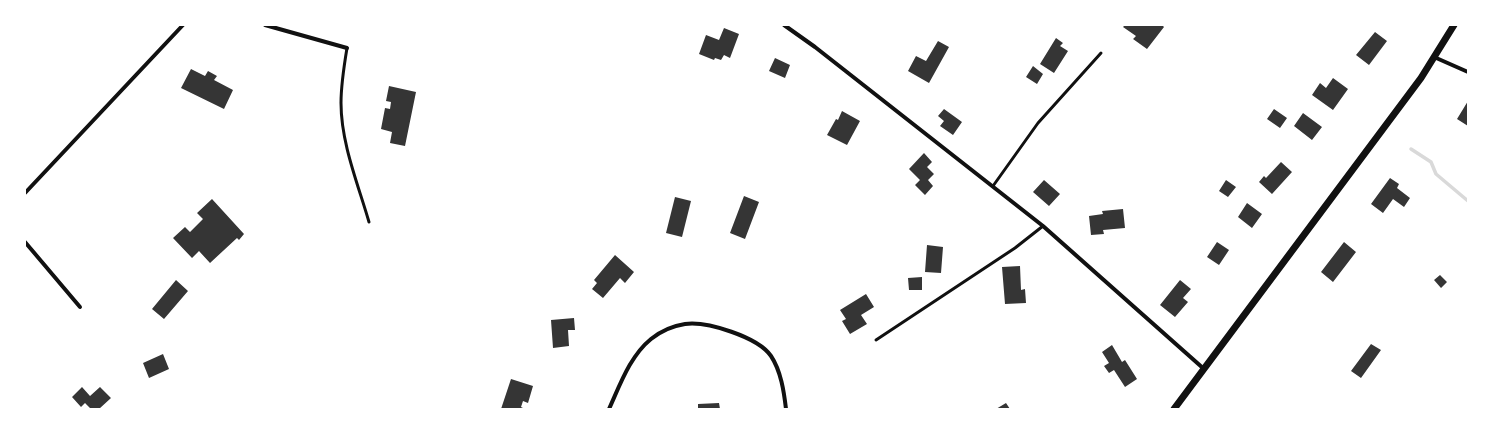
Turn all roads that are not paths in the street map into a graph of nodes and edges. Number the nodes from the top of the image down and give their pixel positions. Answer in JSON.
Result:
{"nodes":[{"id":1,"x":183,"y":25,"type":"edge"},
{"id":2,"x":265,"y":25,"type":"edge"},
{"id":3,"x":784,"y":25,"type":"edge"},
{"id":4,"x":1454,"y":25,"type":"edge"},
{"id":5,"x":347,"y":48,"type":"joint"},
{"id":6,"x":1101,"y":53,"type":"dead end"},
{"id":7,"x":1434,"y":57,"type":"junction"},
{"id":8,"x":1468,"y":72,"type":"edge"},
{"id":9,"x":992,"y":186,"type":"junction"},
{"id":10,"x":25,"y":192,"type":"edge"},
{"id":11,"x":369,"y":222,"type":"dead end"},
{"id":12,"x":1043,"y":226,"type":"junction"},
{"id":13,"x":25,"y":242,"type":"edge"},
{"id":14,"x":80,"y":307,"type":"dead end"},
{"id":15,"x":876,"y":340,"type":"dead end"},
{"id":16,"x":1204,"y":369,"type":"junction"},
{"id":17,"x":610,"y":409,"type":"edge"},
{"id":18,"x":786,"y":409,"type":"edge"},
{"id":19,"x":1174,"y":409,"type":"edge"}],
"edges":[{"from":1,"to":10,"type":"street"},
{"from":2,"to":5,"type":"street"},
{"from":3,"to":9,"type":"street"},
{"from":4,"to":7,"type":"street"},
{"from":5,"to":11,"type":"lane"},
{"from":6,"to":9,"type":"lane"},
{"from":7,"to":8,"type":"street"},
{"from":7,"to":16,"type":"street"},
{"from":9,"to":12,"type":"street"},
{"from":12,"to":15,"type":"lane"},
{"from":12,"to":16,"type":"street"},
{"from":13,"to":14,"type":"street"},
{"from":16,"to":19,"type":"street"},
{"from":17,"to":18,"type":"street"}]}
